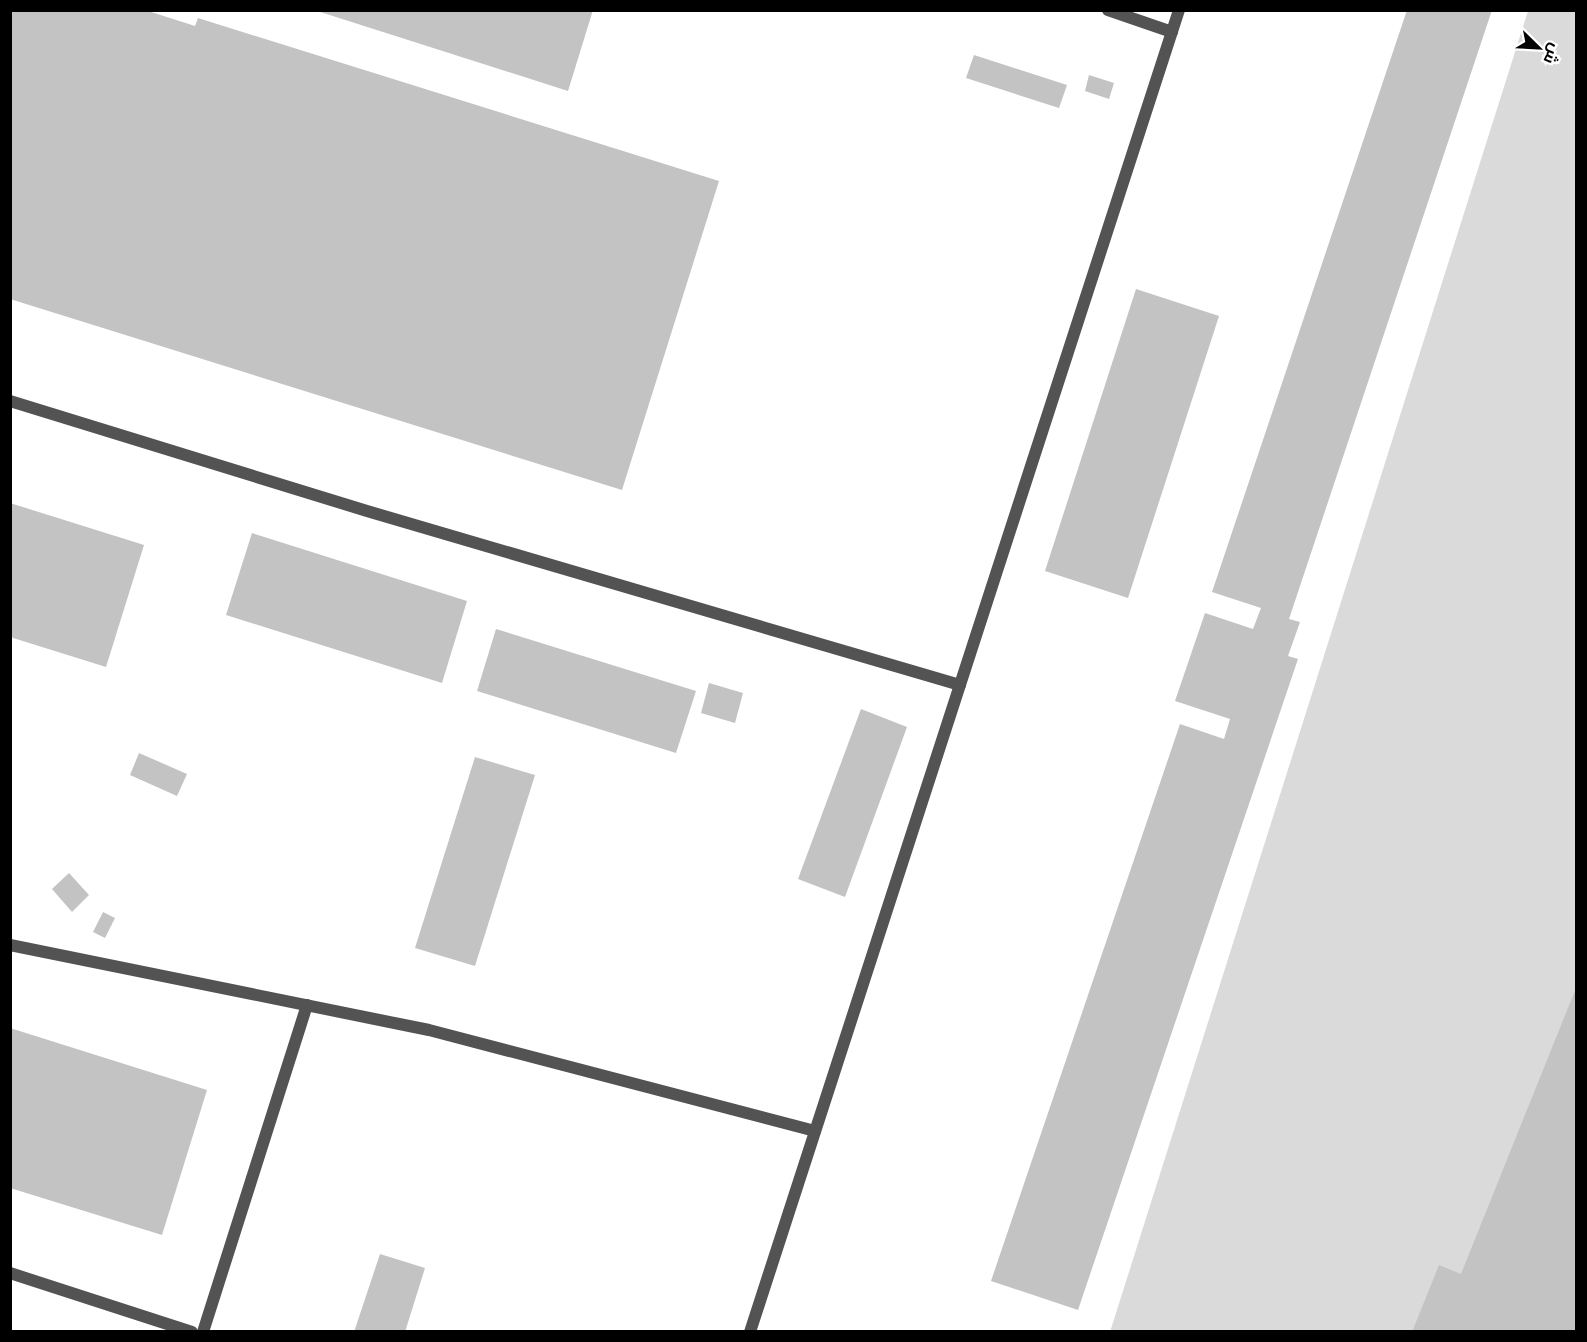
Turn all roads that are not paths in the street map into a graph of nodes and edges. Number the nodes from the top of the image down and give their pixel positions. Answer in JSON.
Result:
{"nodes":[{"id":1,"x":1108,"y":10,"type":"edge"},
{"id":2,"x":1179,"y":10,"type":"edge"},
{"id":3,"x":1172,"y":32,"type":"junction"},
{"id":4,"x":10,"y":400,"type":"edge"},
{"id":5,"x":960,"y":685,"type":"junction"},
{"id":6,"x":10,"y":945,"type":"edge"},
{"id":7,"x":307,"y":1005,"type":"junction"},
{"id":8,"x":815,"y":1131,"type":"junction"},
{"id":9,"x":10,"y":1273,"type":"edge"},
{"id":10,"x":192,"y":1332,"type":"edge"},
{"id":11,"x":203,"y":1332,"type":"edge"},
{"id":12,"x":750,"y":1332,"type":"edge"}],
"edges":[{"from":1,"to":3,"type":"lane"},
{"from":2,"to":3,"type":"lane"},
{"from":3,"to":5,"type":"lane"},
{"from":4,"to":5,"type":"lane"},
{"from":5,"to":8,"type":"lane"},
{"from":6,"to":7,"type":"lane"},
{"from":7,"to":8,"type":"lane"},
{"from":7,"to":11,"type":"lane"},
{"from":8,"to":12,"type":"lane"},
{"from":9,"to":10,"type":"lane"}]}
